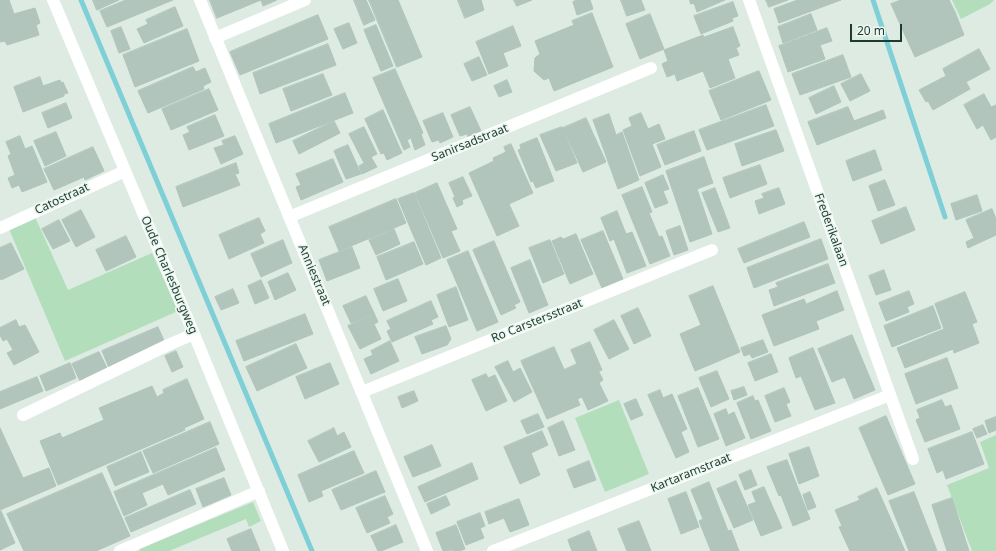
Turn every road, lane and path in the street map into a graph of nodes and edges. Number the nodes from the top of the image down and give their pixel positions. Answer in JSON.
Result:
{"nodes":[{"id":1,"x":53,"y":0,"type":"edge"},
{"id":2,"x":200,"y":0,"type":"edge"},
{"id":3,"x":305,"y":0,"type":"edge"},
{"id":4,"x":749,"y":0,"type":"edge"},
{"id":5,"x":215,"y":38,"type":"junction"},
{"id":6,"x":651,"y":68,"type":"dead end"},
{"id":7,"x":125,"y":171,"type":"junction"},
{"id":8,"x":289,"y":217,"type":"junction"},
{"id":9,"x":0,"y":228,"type":"edge"},
{"id":10,"x":712,"y":250,"type":"dead end"},
{"id":11,"x":194,"y":334,"type":"junction"},
{"id":12,"x":362,"y":392,"type":"junction"},
{"id":13,"x":890,"y":395,"type":"junction"},
{"id":14,"x":23,"y":415,"type":"dead end"},
{"id":15,"x":913,"y":459,"type":"dead end"},
{"id":16,"x":259,"y":491,"type":"junction"},
{"id":17,"x":120,"y":551,"type":"edge"},
{"id":18,"x":283,"y":551,"type":"edge"},
{"id":19,"x":427,"y":551,"type":"edge"},
{"id":20,"x":493,"y":551,"type":"edge"}],
"edges":[{"from":1,"to":7,"type":"street","name":"Oude Charlesburgweg"},
{"from":2,"to":5,"type":"street","name":"Anniestraat"},
{"from":3,"to":5,"type":"street"},
{"from":4,"to":13,"type":"street","name":"Frederikalaan"},
{"from":5,"to":8,"type":"street","name":"Anniestraat"},
{"from":6,"to":8,"type":"street","name":"Sanirsadstraat"},
{"from":7,"to":9,"type":"street","name":"Catostraat"},
{"from":7,"to":11,"type":"street","name":"Oude Charlesburgweg"},
{"from":8,"to":12,"type":"street","name":"Anniestraat"},
{"from":10,"to":12,"type":"street","name":"Ro Carstersstraat"},
{"from":11,"to":14,"type":"street"},
{"from":11,"to":16,"type":"street","name":"Oude Charlesburgweg"},
{"from":12,"to":19,"type":"street","name":"Anniestraat"},
{"from":13,"to":15,"type":"street","name":"Frederikalaan"},
{"from":13,"to":20,"type":"street","name":"Kartaramstraat"},
{"from":16,"to":17,"type":"street"},
{"from":16,"to":18,"type":"street","name":"Oude Charlesburgweg"}]}
